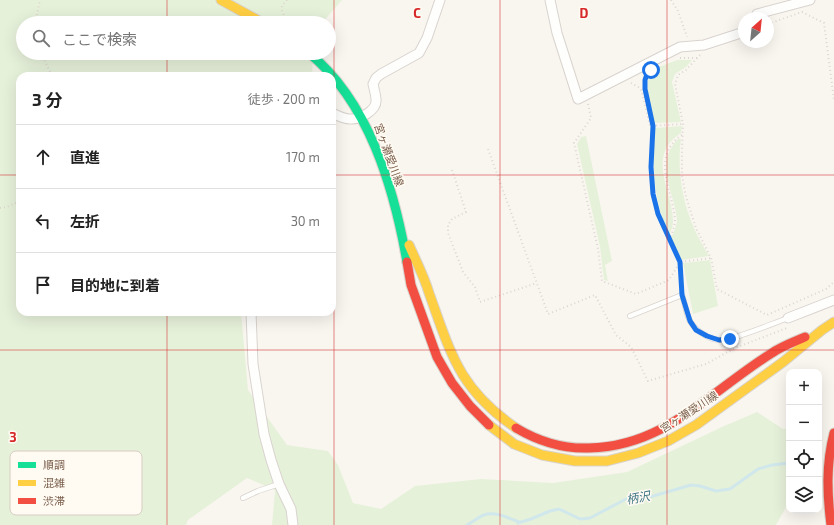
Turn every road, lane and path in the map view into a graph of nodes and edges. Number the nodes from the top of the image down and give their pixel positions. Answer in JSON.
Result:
{"nodes":[{"id":1,"x":40,"y":0,"type":"edge"},
{"id":2,"x":221,"y":0,"type":"edge"},
{"id":3,"x":288,"y":0,"type":"edge"},
{"id":4,"x":440,"y":0,"type":"edge"},
{"id":5,"x":550,"y":0,"type":"edge"},
{"id":6,"x":671,"y":0,"type":"edge"},
{"id":7,"x":810,"y":0,"type":"edge"},
{"id":8,"x":765,"y":12,"type":"edge"},
{"id":9,"x":37,"y":16,"type":"edge"},
{"id":10,"x":251,"y":16,"type":"edge"},
{"id":11,"x":287,"y":16,"type":"edge"},
{"id":12,"x":774,"y":22,"type":"edge"},
{"id":13,"x":738,"y":34,"type":"edge"},
{"id":14,"x":690,"y":45,"type":"junction"},
{"id":15,"x":704,"y":52,"type":"dead end"},
{"id":16,"x":676,"y":58,"type":"dead end"},
{"id":17,"x":697,"y":58,"type":"junction"},
{"id":18,"x":44,"y":60,"type":"edge"},
{"id":19,"x":318,"y":60,"type":"edge"},
{"id":20,"x":50,"y":72,"type":"edge"},
{"id":21,"x":328,"y":72,"type":"edge"},
{"id":22,"x":647,"y":74,"type":"dead end"},
{"id":23,"x":336,"y":81,"type":"edge"},
{"id":24,"x":629,"y":82,"type":"dead end"},
{"id":25,"x":834,"y":100,"type":"edge"},
{"id":26,"x":587,"y":102,"type":"dead end"},
{"id":27,"x":336,"y":115,"type":"edge"},
{"id":28,"x":361,"y":117,"type":"junction"},
{"id":29,"x":684,"y":124,"type":"junction"},
{"id":30,"x":653,"y":126,"type":"junction"},
{"id":31,"x":683,"y":134,"type":"junction"},
{"id":32,"x":488,"y":149,"type":"dead end"},
{"id":33,"x":452,"y":170,"type":"dead end"},
{"id":34,"x":16,"y":203,"type":"edge"},
{"id":35,"x":0,"y":208,"type":"edge"},
{"id":36,"x":400,"y":228,"type":"junction"},
{"id":37,"x":669,"y":240,"type":"junction"},
{"id":38,"x":711,"y":258,"type":"junction"},
{"id":39,"x":680,"y":262,"type":"junction"},
{"id":40,"x":834,"y":282,"type":"edge"},
{"id":41,"x":537,"y":283,"type":"junction"},
{"id":42,"x":682,"y":295,"type":"junction"},
{"id":43,"x":834,"y":300,"type":"edge"},
{"id":44,"x":251,"y":316,"type":"edge"},
{"id":45,"x":630,"y":316,"type":"dead end"},
{"id":46,"x":790,"y":322,"type":"junction"},
{"id":47,"x":834,"y":322,"type":"edge"},
{"id":48,"x":822,"y":330,"type":"junction"},
{"id":49,"x":834,"y":433,"type":"edge"},
{"id":50,"x":279,"y":484,"type":"junction"},
{"id":51,"x":244,"y":498,"type":"dead end"},
{"id":52,"x":831,"y":503,"type":"edge"},
{"id":53,"x":293,"y":525,"type":"edge"},
{"id":54,"x":831,"y":525,"type":"edge"}],
"edges":[{"from":1,"to":9,"type":"path"},
{"from":2,"to":10,"type":"main road"},
{"from":3,"to":11,"type":"path"},
{"from":4,"to":28,"type":"street"},
{"from":5,"to":14,"type":"street"},
{"from":6,"to":14,"type":"path"},
{"from":7,"to":8,"type":"street"},
{"from":12,"to":25,"type":"path"},
{"from":13,"to":14,"type":"street"},
{"from":15,"to":17,"type":"path"},
{"from":16,"to":17,"type":"path"},
{"from":17,"to":29,"type":"path"},
{"from":18,"to":20,"type":"path"},
{"from":19,"to":21,"type":"main road","name":"宮ヶ瀬愛川線"},
{"from":22,"to":30,"type":"path"},
{"from":23,"to":28,"type":"main road","name":"宮ヶ瀬愛川線"},
{"from":24,"to":30,"type":"path"},
{"from":26,"to":39,"type":"path"},
{"from":27,"to":28,"type":"street"},
{"from":28,"to":36,"type":"main road","name":"宮ヶ瀬愛川線"},
{"from":29,"to":30,"type":"path"},
{"from":29,"to":31,"type":"path"},
{"from":30,"to":37,"type":"path"},
{"from":31,"to":37,"type":"path"},
{"from":31,"to":38,"type":"path"},
{"from":32,"to":41,"type":"path"},
{"from":33,"to":41,"type":"path"},
{"from":34,"to":35,"type":"path"},
{"from":36,"to":48,"type":"main road","name":"宮ヶ瀬愛川線"},
{"from":36,"to":48,"type":"main road","name":"宮ヶ瀬愛川線"},
{"from":37,"to":39,"type":"path"},
{"from":38,"to":39,"type":"path"},
{"from":38,"to":40,"type":"path"},
{"from":39,"to":42,"type":"path"},
{"from":41,"to":46,"type":"path"},
{"from":42,"to":45,"type":"lane"},
{"from":42,"to":46,"type":"lane"},
{"from":43,"to":46,"type":"street"},
{"from":44,"to":50,"type":"street"},
{"from":47,"to":48,"type":"main road","name":"宮ヶ瀬愛川線"},
{"from":49,"to":52,"type":"main road"},
{"from":50,"to":51,"type":"lane"},
{"from":50,"to":53,"type":"street"},
{"from":52,"to":54,"type":"main road"}]}
